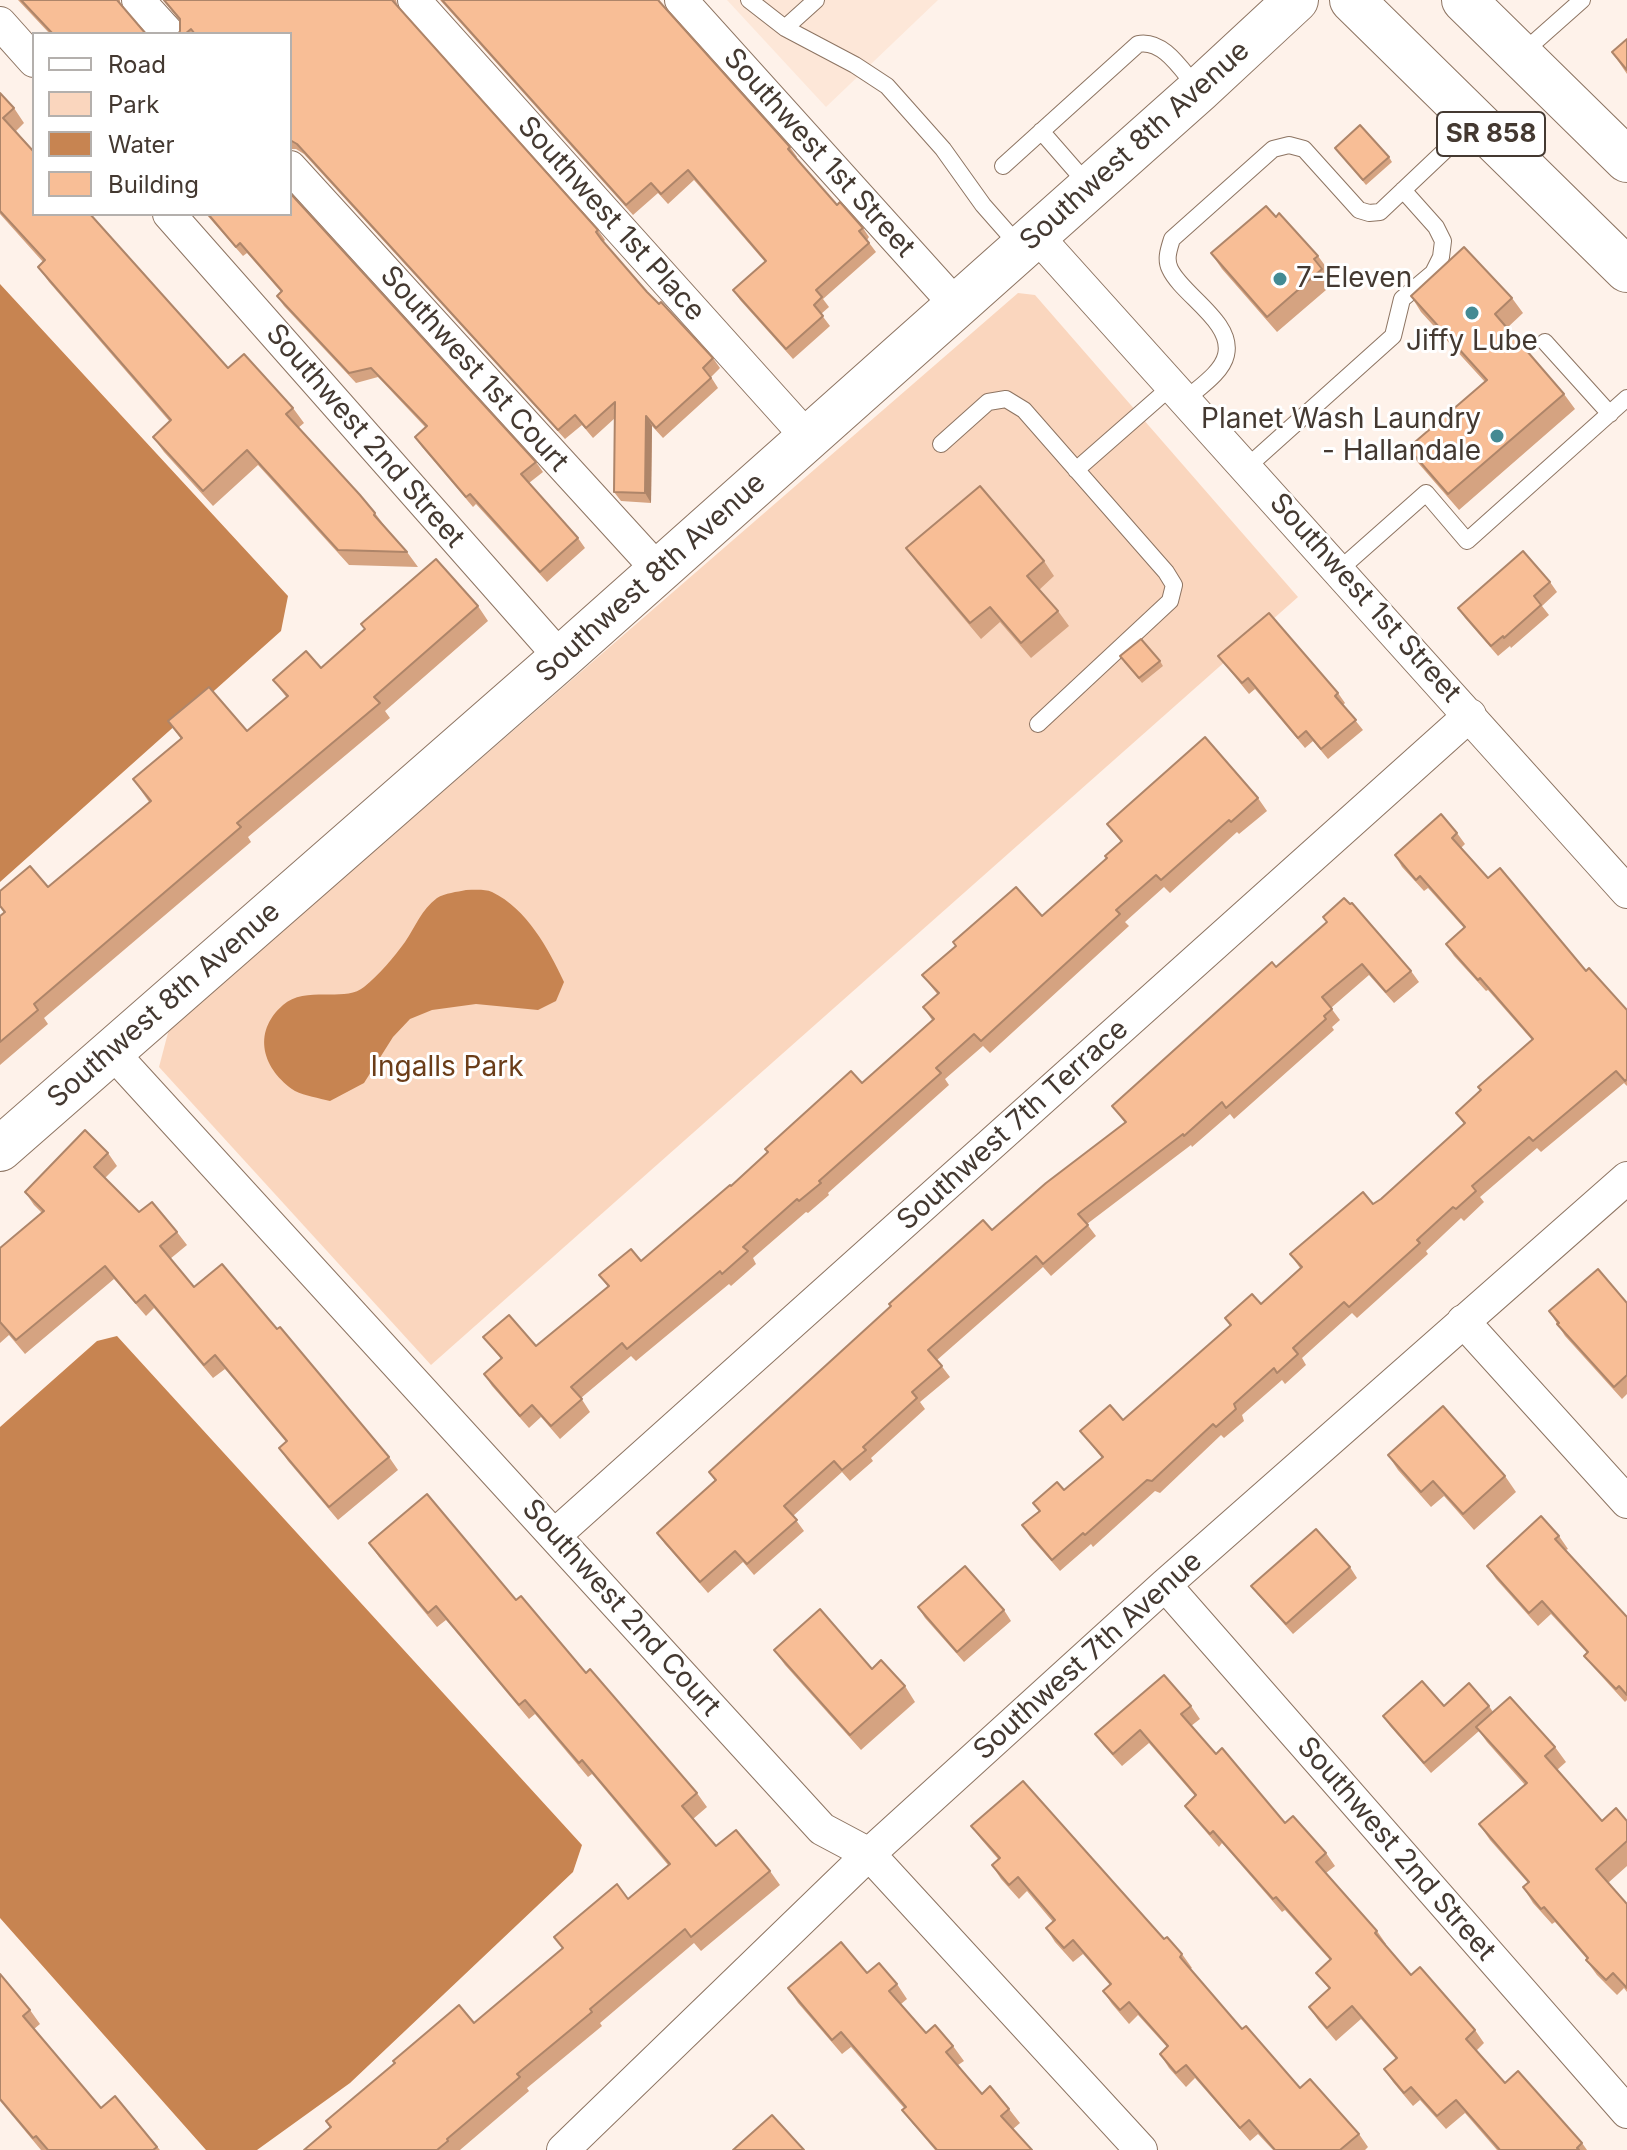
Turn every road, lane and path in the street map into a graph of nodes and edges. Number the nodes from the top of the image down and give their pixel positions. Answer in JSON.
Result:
{"nodes":[{"id":1,"x":138,"y":0,"type":"edge"},
{"id":2,"x":414,"y":0,"type":"edge"},
{"id":3,"x":681,"y":0,"type":"edge"},
{"id":4,"x":749,"y":0,"type":"edge"},
{"id":5,"x":816,"y":0,"type":"edge"},
{"id":6,"x":1296,"y":0,"type":"edge"},
{"id":7,"x":1352,"y":0,"type":"edge"},
{"id":8,"x":1464,"y":0,"type":"edge"},
{"id":9,"x":1582,"y":0,"type":"edge"},
{"id":10,"x":0,"y":23,"type":"edge"},
{"id":11,"x":785,"y":28,"type":"junction"},
{"id":12,"x":167,"y":32,"type":"edge"},
{"id":13,"x":1520,"y":55,"type":"junction"},
{"id":14,"x":32,"y":59,"type":"edge"},
{"id":15,"x":1199,"y":90,"type":"junction"},
{"id":16,"x":1477,"y":121,"type":"junction"},
{"id":17,"x":1041,"y":131,"type":"junction"},
{"id":18,"x":1627,"y":160,"type":"edge"},
{"id":19,"x":1003,"y":166,"type":"dead end"},
{"id":20,"x":292,"y":169,"type":"edge"},
{"id":21,"x":1090,"y":187,"type":"junction"},
{"id":22,"x":1403,"y":190,"type":"junction"},
{"id":23,"x":171,"y":216,"type":"edge"},
{"id":24,"x":1029,"y":242,"type":"junction"},
{"id":25,"x":1627,"y":270,"type":"edge"},
{"id":26,"x":957,"y":306,"type":"junction"},
{"id":27,"x":1545,"y":342,"type":"dead end"},
{"id":28,"x":1179,"y":392,"type":"junction"},
{"id":29,"x":1627,"y":398,"type":"edge"},
{"id":30,"x":1610,"y":414,"type":"junction"},
{"id":31,"x":808,"y":438,"type":"junction"},
{"id":32,"x":941,"y":444,"type":"dead end"},
{"id":33,"x":1247,"y":467,"type":"junction"},
{"id":34,"x":1076,"y":470,"type":"junction"},
{"id":35,"x":1339,"y":570,"type":"junction"},
{"id":36,"x":659,"y":571,"type":"junction"},
{"id":37,"x":561,"y":658,"type":"junction"},
{"id":38,"x":1470,"y":715,"type":"junction"},
{"id":39,"x":1038,"y":724,"type":"dead end"},
{"id":40,"x":1627,"y":892,"type":"edge"},
{"id":41,"x":112,"y":1052,"type":"junction"},
{"id":42,"x":0,"y":1149,"type":"edge"},
{"id":43,"x":1627,"y":1178,"type":"edge"},
{"id":44,"x":1463,"y":1321,"type":"junction"},
{"id":45,"x":1627,"y":1502,"type":"edge"},
{"id":46,"x":555,"y":1535,"type":"junction"},
{"id":47,"x":1165,"y":1585,"type":"junction"},
{"id":48,"x":869,"y":1854,"type":"junction"},
{"id":49,"x":1627,"y":2112,"type":"edge"},
{"id":50,"x":566,"y":2149,"type":"edge"},
{"id":51,"x":1141,"y":2150,"type":"edge"}],
"edges":[{"from":1,"to":12,"type":"street"},
{"from":2,"to":31,"type":"street","name":"Southwest 1st Place"},
{"from":3,"to":26,"type":"street","name":"Southwest 1st Street"},
{"from":4,"to":11,"type":"lane"},
{"from":5,"to":11,"type":"lane"},
{"from":6,"to":15,"type":"street","name":"Southwest 8th Avenue"},
{"from":7,"to":16,"type":"street","number":"SR 858"},
{"from":8,"to":13,"type":"street","number":"SR 858"},
{"from":9,"to":13,"type":"lane"},
{"from":10,"to":14,"type":"street"},
{"from":11,"to":24,"type":"lane"},
{"from":13,"to":18,"type":"street","number":"SR 858"},
{"from":15,"to":17,"type":"lane"},
{"from":15,"to":21,"type":"street","name":"Southwest 8th Avenue"},
{"from":16,"to":22,"type":"lane"},
{"from":16,"to":25,"type":"street","number":"SR 858"},
{"from":17,"to":19,"type":"lane"},
{"from":17,"to":21,"type":"lane"},
{"from":20,"to":36,"type":"street","name":"Southwest 1st Court"},
{"from":21,"to":24,"type":"street","name":"Southwest 8th Avenue"},
{"from":22,"to":28,"type":"lane"},
{"from":22,"to":33,"type":"lane"},
{"from":23,"to":37,"type":"street","name":"Southwest 2nd Street"},
{"from":24,"to":26,"type":"street","name":"Southwest 8th Avenue"},
{"from":24,"to":28,"type":"street","name":"Southwest 1st Street"},
{"from":26,"to":31,"type":"street","name":"Southwest 8th Avenue"},
{"from":27,"to":30,"type":"lane"},
{"from":28,"to":33,"type":"street","name":"Southwest 1st Street"},
{"from":28,"to":34,"type":"lane"},
{"from":29,"to":30,"type":"lane"},
{"from":30,"to":35,"type":"lane"},
{"from":31,"to":36,"type":"street","name":"Southwest 8th Avenue"},
{"from":32,"to":34,"type":"lane"},
{"from":33,"to":35,"type":"street","name":"Southwest 1st Street"},
{"from":34,"to":39,"type":"lane"},
{"from":35,"to":38,"type":"street","name":"Southwest 1st Street"},
{"from":36,"to":37,"type":"street","name":"Southwest 8th Avenue"},
{"from":37,"to":41,"type":"street","name":"Southwest 8th Avenue"},
{"from":38,"to":40,"type":"street","name":"Southwest 1st Street"},
{"from":38,"to":46,"type":"street","name":"Southwest 7th Terrace"},
{"from":41,"to":42,"type":"street","name":"Southwest 8th Avenue"},
{"from":41,"to":46,"type":"street","name":"Southwest 2nd Court"},
{"from":43,"to":44,"type":"street","name":"Southwest 7th Avenue"},
{"from":44,"to":45,"type":"street"},
{"from":44,"to":47,"type":"street","name":"Southwest 7th Avenue"},
{"from":46,"to":48,"type":"street","name":"Southwest 2nd Court"},
{"from":47,"to":48,"type":"street","name":"Southwest 7th Avenue"},
{"from":47,"to":49,"type":"street","name":"Southwest 2nd Street"},
{"from":48,"to":50,"type":"street","name":"Southwest 7th Avenue"},
{"from":48,"to":51,"type":"street","name":"Southwest 2nd Court"}]}
